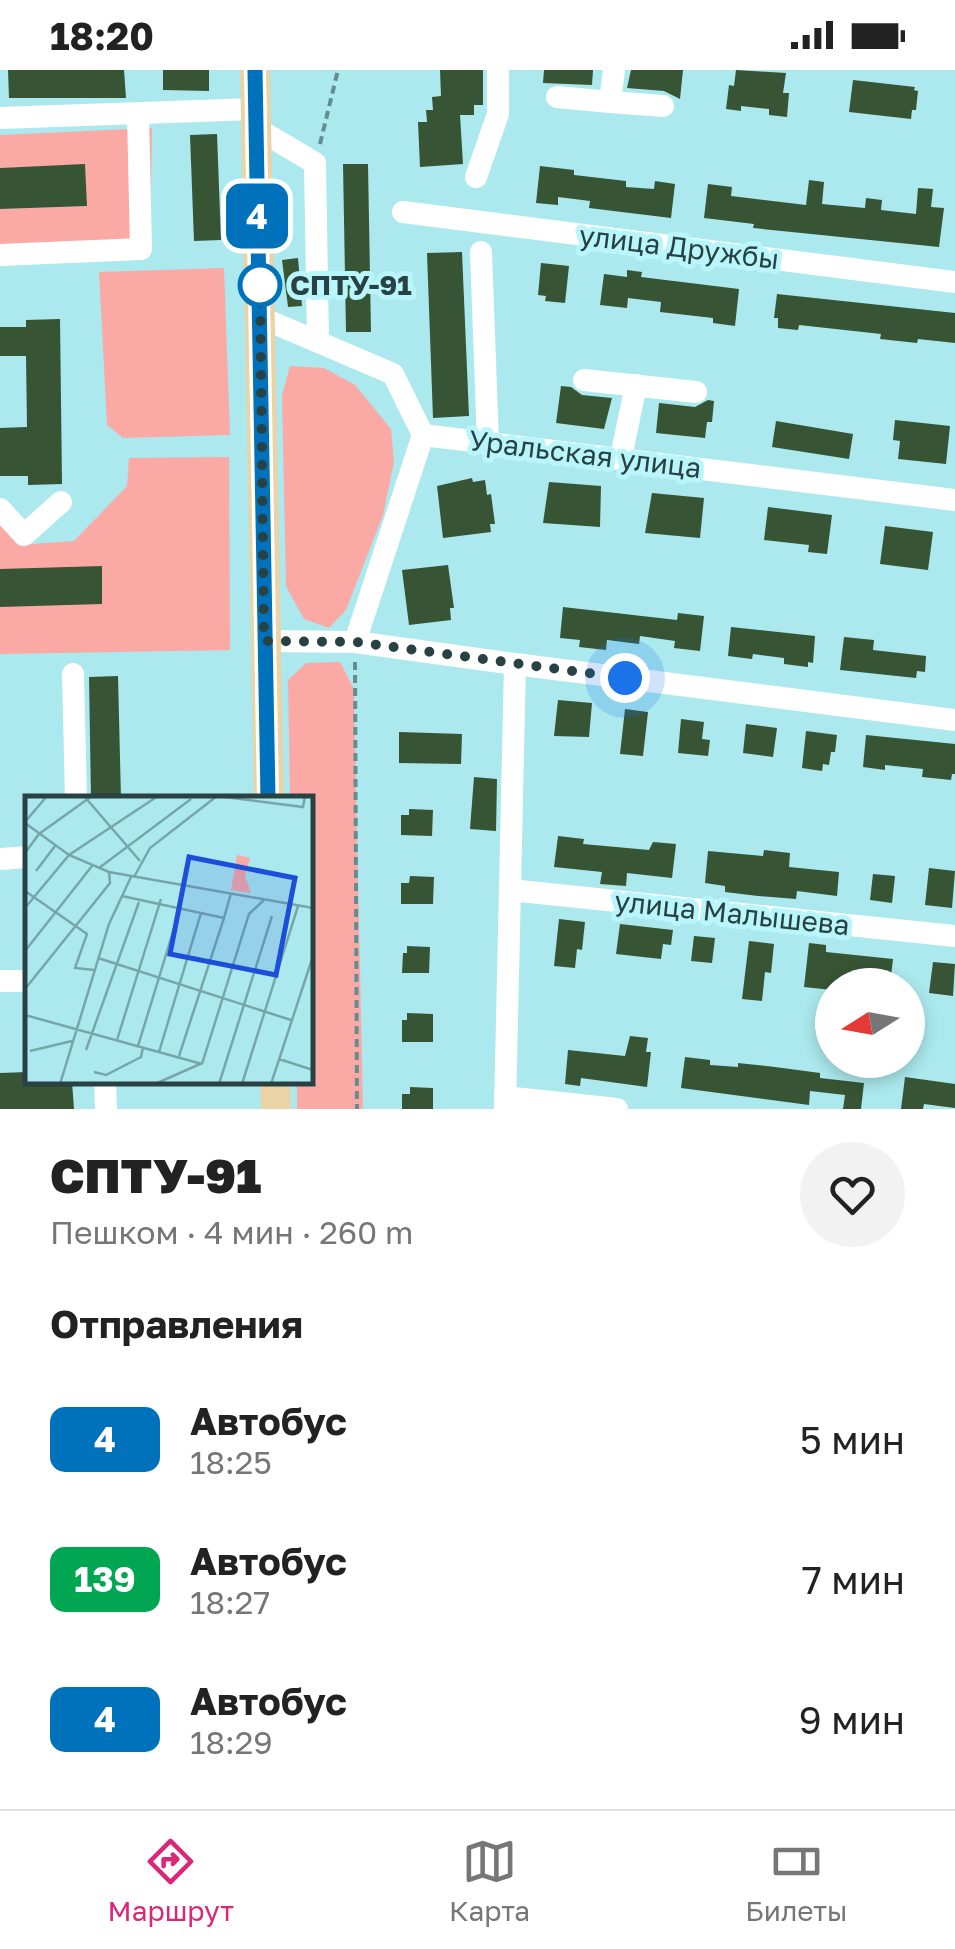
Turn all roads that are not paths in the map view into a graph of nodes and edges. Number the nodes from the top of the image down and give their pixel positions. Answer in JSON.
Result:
{"nodes":[{"id":1,"x":255,"y":70,"type":"edge"},
{"id":2,"x":498,"y":70,"type":"edge"},
{"id":3,"x":614,"y":70,"type":"edge"},
{"id":4,"x":558,"y":97,"type":"dead end"},
{"id":5,"x":610,"y":102,"type":"junction"},
{"id":6,"x":664,"y":106,"type":"dead end"},
{"id":7,"x":138,"y":114,"type":"junction"},
{"id":8,"x":0,"y":118,"type":"edge"},
{"id":9,"x":254,"y":118,"type":"junction"},
{"id":10,"x":476,"y":177,"type":"dead end"},
{"id":11,"x":403,"y":212,"type":"dead end"},
{"id":12,"x":481,"y":252,"type":"dead end"},
{"id":13,"x":0,"y":255,"type":"edge"},
{"id":14,"x":955,"y":282,"type":"edge"},
{"id":15,"x":262,"y":318,"type":"junction"},
{"id":16,"x":318,"y":341,"type":"junction"},
{"id":17,"x":584,"y":380,"type":"dead end"},
{"id":18,"x":636,"y":385,"type":"junction"},
{"id":19,"x":696,"y":392,"type":"dead end"},
{"id":20,"x":422,"y":435,"type":"junction"},
{"id":21,"x":488,"y":442,"type":"junction"},
{"id":22,"x":621,"y":457,"type":"junction"},
{"id":23,"x":955,"y":500,"type":"edge"},
{"id":24,"x":60,"y":502,"type":"dead end"},
{"id":25,"x":0,"y":508,"type":"edge"},
{"id":26,"x":264,"y":641,"type":"junction"},
{"id":27,"x":356,"y":642,"type":"junction"},
{"id":28,"x":515,"y":664,"type":"junction"},
{"id":29,"x":73,"y":674,"type":"dead end"},
{"id":30,"x":955,"y":720,"type":"edge"},
{"id":31,"x":76,"y":796,"type":"edge"},
{"id":32,"x":268,"y":796,"type":"edge"},
{"id":33,"x":25,"y":857,"type":"edge"},
{"id":34,"x":0,"y":859,"type":"edge"},
{"id":35,"x":510,"y":890,"type":"junction"},
{"id":36,"x":955,"y":936,"type":"edge"},
{"id":37,"x":25,"y":980,"type":"edge"},
{"id":38,"x":0,"y":982,"type":"edge"},
{"id":39,"x":104,"y":1084,"type":"edge"},
{"id":40,"x":275,"y":1084,"type":"edge"},
{"id":41,"x":505,"y":1103,"type":"edge"},
{"id":42,"x":106,"y":1109,"type":"edge"},
{"id":43,"x":276,"y":1109,"type":"edge"},
{"id":44,"x":617,"y":1109,"type":"edge"}],
"edges":[{"from":1,"to":9,"type":"main road"},
{"from":2,"to":10,"type":"street"},
{"from":3,"to":5,"type":"street"},
{"from":4,"to":5,"type":"street"},
{"from":5,"to":6,"type":"street"},
{"from":7,"to":8,"type":"street"},
{"from":7,"to":9,"type":"street"},
{"from":7,"to":13,"type":"street"},
{"from":9,"to":15,"type":"main road"},
{"from":9,"to":16,"type":"street"},
{"from":11,"to":14,"type":"street","name":"улица Дружбы"},
{"from":12,"to":21,"type":"street"},
{"from":15,"to":16,"type":"street"},
{"from":15,"to":26,"type":"main road"},
{"from":16,"to":20,"type":"street"},
{"from":17,"to":18,"type":"street"},
{"from":18,"to":19,"type":"street"},
{"from":18,"to":22,"type":"street"},
{"from":20,"to":21,"type":"street","name":"Уральская улица"},
{"from":20,"to":27,"type":"street"},
{"from":21,"to":22,"type":"street","name":"Уральская улица"},
{"from":22,"to":23,"type":"street","name":"Уральская улица"},
{"from":24,"to":25,"type":"street"},
{"from":26,"to":27,"type":"street"},
{"from":26,"to":32,"type":"main road"},
{"from":27,"to":28,"type":"street"},
{"from":28,"to":30,"type":"street"},
{"from":28,"to":35,"type":"street"},
{"from":29,"to":31,"type":"street"},
{"from":33,"to":34,"type":"street"},
{"from":35,"to":36,"type":"street","name":"улица Малышева"},
{"from":35,"to":41,"type":"street"},
{"from":37,"to":38,"type":"street"},
{"from":39,"to":42,"type":"street"},
{"from":40,"to":43,"type":"main road"},
{"from":41,"to":44,"type":"street"}]}
